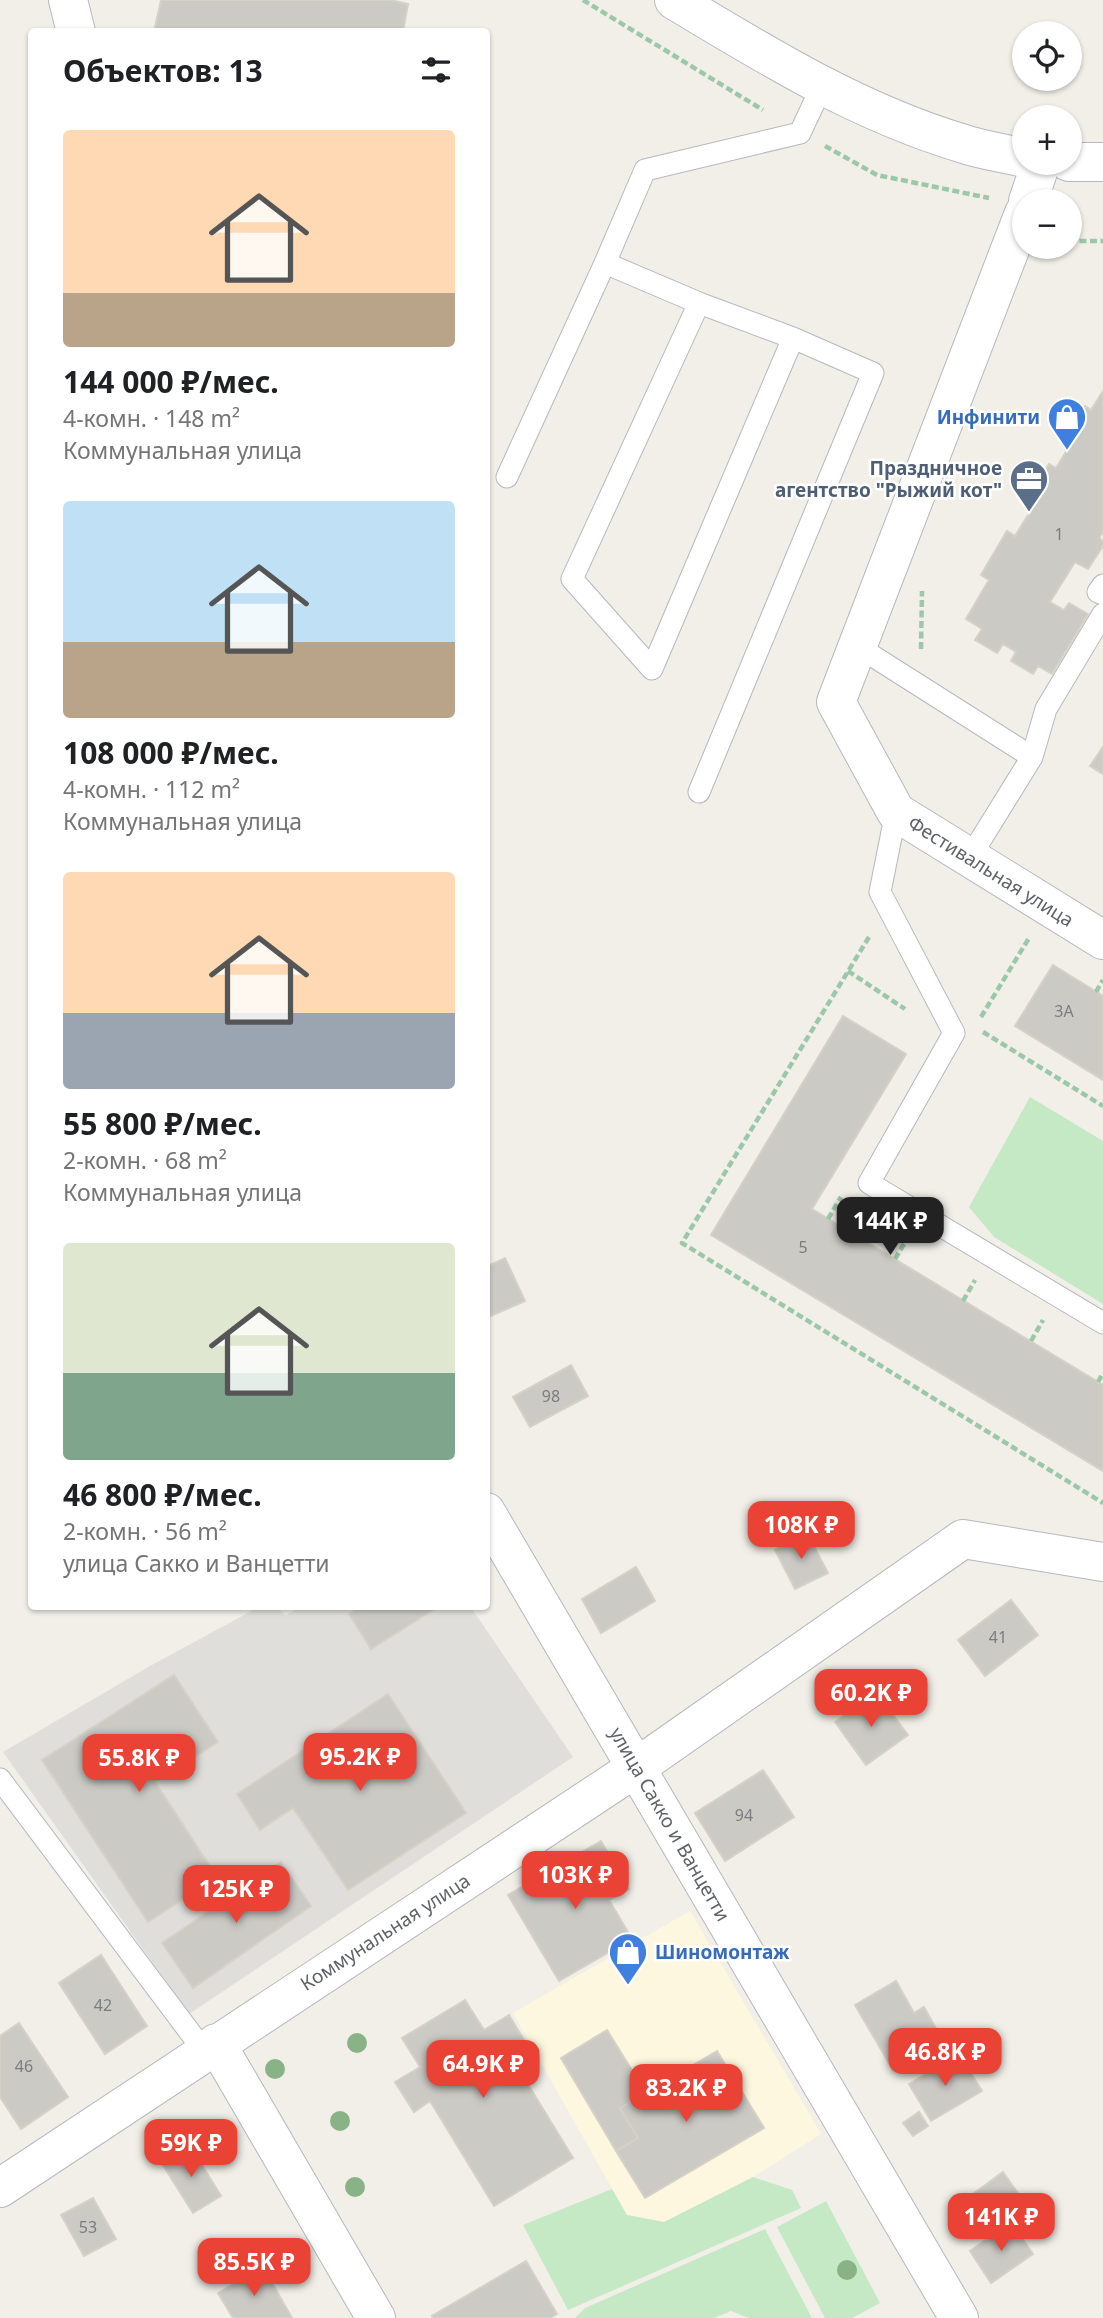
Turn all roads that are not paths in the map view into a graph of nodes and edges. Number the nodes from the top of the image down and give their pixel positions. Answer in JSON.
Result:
{"nodes":[{"id":1,"x":68,"y":0,"type":"edge"},
{"id":2,"x":674,"y":0,"type":"edge"},
{"id":3,"x":75,"y":28,"type":"edge"},
{"id":4,"x":822,"y":86,"type":"junction"},
{"id":5,"x":1012,"y":155,"type":"edge"},
{"id":6,"x":1082,"y":162,"type":"edge"},
{"id":7,"x":1103,"y":162,"type":"edge"},
{"id":8,"x":1012,"y":244,"type":"edge"},
{"id":9,"x":605,"y":263,"type":"junction"},
{"id":10,"x":699,"y":303,"type":"junction"},
{"id":11,"x":793,"y":338,"type":"junction"},
{"id":12,"x":507,"y":477,"type":"dead end"},
{"id":13,"x":1103,"y":584,"type":"edge"},
{"id":14,"x":1103,"y":594,"type":"edge"},
{"id":15,"x":1103,"y":614,"type":"edge"},
{"id":16,"x":857,"y":646,"type":"junction"},
{"id":17,"x":1032,"y":757,"type":"junction"},
{"id":18,"x":699,"y":792,"type":"dead end"},
{"id":19,"x":896,"y":812,"type":"junction"},
{"id":20,"x":970,"y":857,"type":"junction"},
{"id":21,"x":1103,"y":940,"type":"edge"},
{"id":22,"x":1103,"y":1323,"type":"edge"},
{"id":23,"x":490,"y":1519,"type":"edge"},
{"id":24,"x":1103,"y":1562,"type":"edge"},
{"id":25,"x":637,"y":1767,"type":"junction"},
{"id":26,"x":0,"y":1779,"type":"edge"},
{"id":27,"x":210,"y":2047,"type":"junction"},
{"id":28,"x":0,"y":2188,"type":"edge"},
{"id":29,"x":376,"y":2318,"type":"edge"},
{"id":30,"x":959,"y":2318,"type":"edge"}],
"edges":[{"from":1,"to":3,"type":"street"},
{"from":2,"to":4,"type":"street"},
{"from":4,"to":5,"type":"street"},
{"from":4,"to":9,"type":"lane"},
{"from":6,"to":7,"type":"street"},
{"from":8,"to":16,"type":"street","name":"Фестивальная улица"},
{"from":9,"to":10,"type":"lane"},
{"from":9,"to":12,"type":"lane"},
{"from":10,"to":11,"type":"lane"},
{"from":10,"to":11,"type":"lane"},
{"from":11,"to":18,"type":"lane"},
{"from":13,"to":14,"type":"lane"},
{"from":15,"to":17,"type":"lane"},
{"from":16,"to":17,"type":"lane"},
{"from":16,"to":19,"type":"street","name":"Фестивальная улица"},
{"from":17,"to":20,"type":"lane"},
{"from":19,"to":20,"type":"street","name":"Фестивальная улица"},
{"from":19,"to":22,"type":"lane"},
{"from":20,"to":21,"type":"street","name":"Фестивальная улица"},
{"from":23,"to":25,"type":"street","name":"улица Сакко и Ванцетти"},
{"from":24,"to":25,"type":"street","name":"Коммунальная улица"},
{"from":25,"to":27,"type":"street","name":"Коммунальная улица"},
{"from":25,"to":30,"type":"street","name":"улица Сакко и Ванцетти"},
{"from":26,"to":27,"type":"lane"},
{"from":27,"to":28,"type":"street","name":"Коммунальная улица"},
{"from":27,"to":29,"type":"street"}]}
